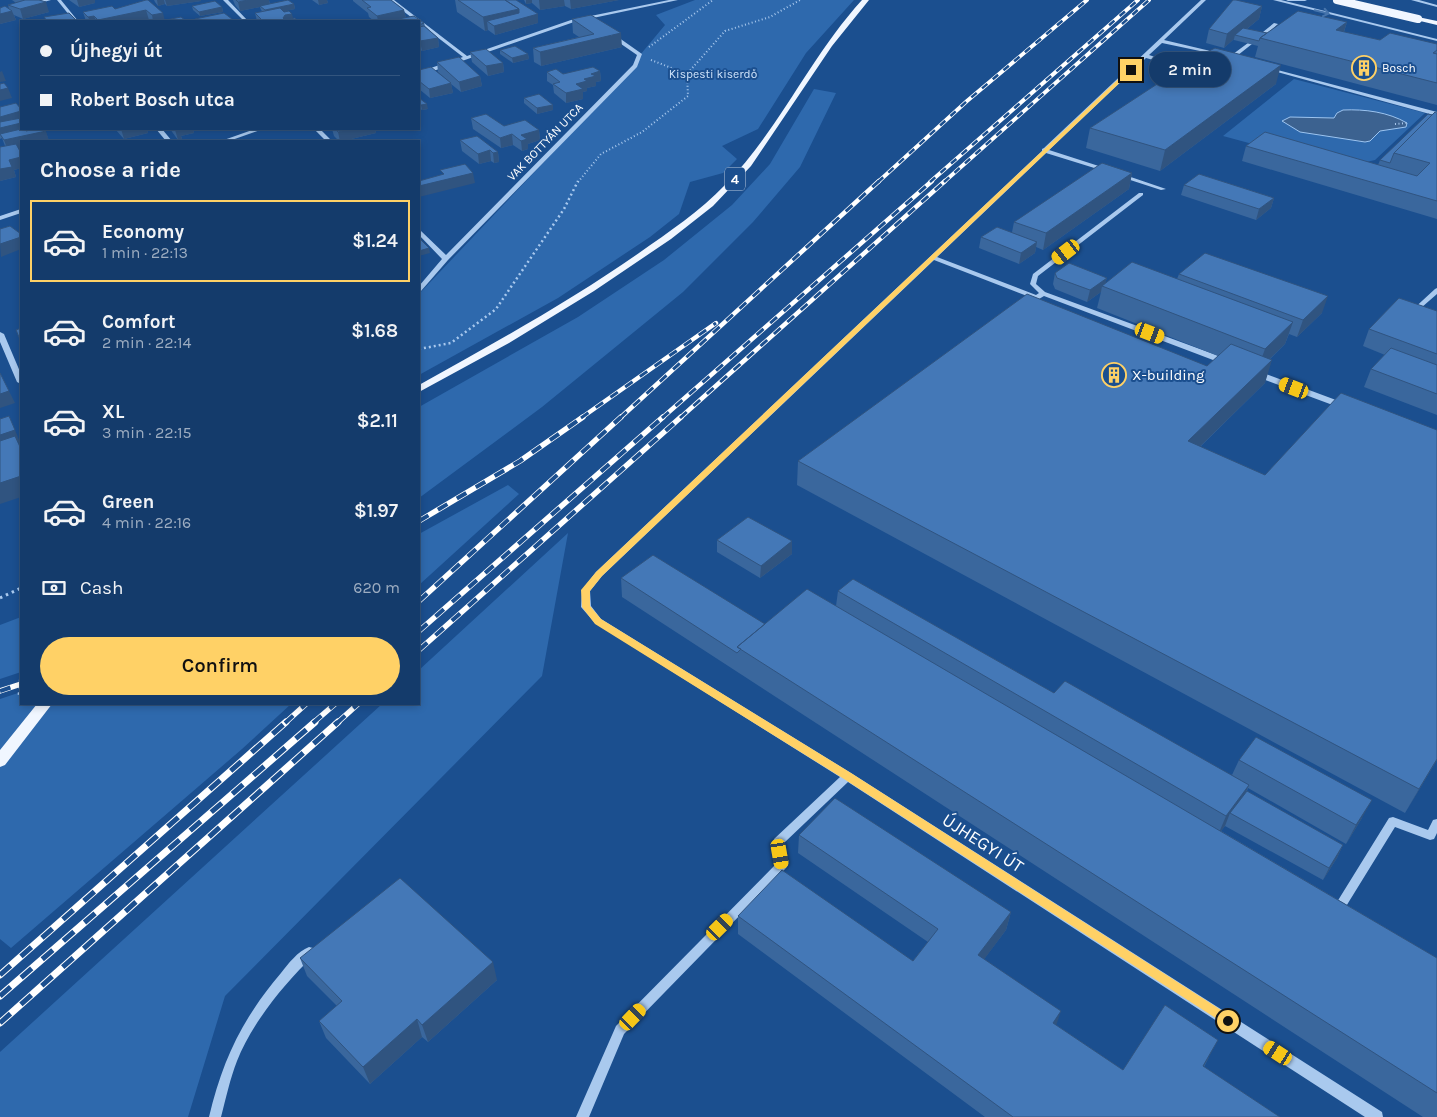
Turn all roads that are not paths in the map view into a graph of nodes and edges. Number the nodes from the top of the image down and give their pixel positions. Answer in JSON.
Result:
{"nodes":[{"id":1,"x":50,"y":0,"type":"edge"},
{"id":2,"x":59,"y":0,"type":"edge"},
{"id":3,"x":225,"y":0,"type":"edge"},
{"id":4,"x":390,"y":0,"type":"edge"},
{"id":5,"x":676,"y":0,"type":"edge"},
{"id":6,"x":866,"y":0,"type":"edge"},
{"id":7,"x":1204,"y":0,"type":"edge"},
{"id":8,"x":1275,"y":0,"type":"edge"},
{"id":9,"x":1283,"y":0,"type":"edge"},
{"id":10,"x":1305,"y":0,"type":"edge"},
{"id":11,"x":1337,"y":0,"type":"edge"},
{"id":12,"x":1413,"y":0,"type":"edge"},
{"id":13,"x":25,"y":6,"type":"edge"},
{"id":14,"x":1437,"y":6,"type":"edge"},
{"id":15,"x":586,"y":18,"type":"junction"},
{"id":16,"x":75,"y":20,"type":"edge"},
{"id":17,"x":245,"y":20,"type":"edge"},
{"id":18,"x":418,"y":20,"type":"edge"},
{"id":19,"x":420,"y":22,"type":"edge"},
{"id":20,"x":594,"y":23,"type":"edge"},
{"id":21,"x":1276,"y":24,"type":"edge"},
{"id":22,"x":1437,"y":24,"type":"edge"},
{"id":23,"x":609,"y":34,"type":"edge"},
{"id":24,"x":1260,"y":37,"type":"edge"},
{"id":25,"x":1437,"y":40,"type":"edge"},
{"id":26,"x":1162,"y":41,"type":"junction"},
{"id":27,"x":1250,"y":44,"type":"edge"},
{"id":28,"x":1146,"y":56,"type":"junction"},
{"id":29,"x":466,"y":58,"type":"junction"},
{"id":30,"x":1231,"y":58,"type":"junction"},
{"id":31,"x":1241,"y":60,"type":"edge"},
{"id":32,"x":1259,"y":65,"type":"edge"},
{"id":33,"x":1190,"y":70,"type":"edge"},
{"id":34,"x":420,"y":74,"type":"edge"},
{"id":35,"x":1437,"y":114,"type":"edge"},
{"id":36,"x":257,"y":130,"type":"edge"},
{"id":37,"x":318,"y":130,"type":"edge"},
{"id":38,"x":227,"y":140,"type":"edge"},
{"id":39,"x":328,"y":140,"type":"edge"},
{"id":40,"x":1044,"y":150,"type":"junction"},
{"id":41,"x":1163,"y":188,"type":"dead end"},
{"id":42,"x":1141,"y":194,"type":"dead end"},
{"id":43,"x":20,"y":211,"type":"edge"},
{"id":44,"x":0,"y":218,"type":"edge"},
{"id":45,"x":420,"y":233,"type":"edge"},
{"id":46,"x":932,"y":257,"type":"junction"},
{"id":47,"x":446,"y":259,"type":"junction"},
{"id":48,"x":420,"y":289,"type":"edge"},
{"id":49,"x":1437,"y":290,"type":"edge"},
{"id":50,"x":1043,"y":293,"type":"junction"},
{"id":51,"x":1412,"y":313,"type":"edge"},
{"id":52,"x":0,"y":334,"type":"edge"},
{"id":53,"x":1235,"y":366,"type":"edge"},
{"id":54,"x":1244,"y":369,"type":"edge"},
{"id":55,"x":20,"y":380,"type":"edge"},
{"id":56,"x":420,"y":388,"type":"edge"},
{"id":57,"x":1345,"y":407,"type":"edge"},
{"id":58,"x":586,"y":590,"type":"joint"},
{"id":59,"x":44,"y":705,"type":"edge"},
{"id":60,"x":0,"y":761,"type":"edge"},
{"id":61,"x":847,"y":776,"type":"junction"},
{"id":62,"x":1437,"y":823,"type":"edge"},
{"id":63,"x":1341,"y":905,"type":"edge"},
{"id":64,"x":322,"y":942,"type":"edge"},
{"id":65,"x":215,"y":1117,"type":"edge"},
{"id":66,"x":582,"y":1117,"type":"edge"},
{"id":67,"x":1377,"y":1117,"type":"edge"}],
"edges":[{"from":1,"to":13,"type":"street"},
{"from":2,"to":16,"type":"street"},
{"from":3,"to":17,"type":"street"},
{"from":4,"to":18,"type":"street"},
{"from":5,"to":15,"type":"street"},
{"from":6,"to":56,"type":"main road","number":"4"},
{"from":7,"to":26,"type":"street"},
{"from":8,"to":25,"type":"street","one_way":true},
{"from":9,"to":10,"type":"street"},
{"from":11,"to":22,"type":"main road","bridge":true},
{"from":12,"to":14,"type":"street"},
{"from":15,"to":20,"type":"street"},
{"from":15,"to":29,"type":"street"},
{"from":19,"to":29,"type":"street"},
{"from":21,"to":24,"type":"street"},
{"from":23,"to":47,"type":"street","name":"VAK BOTTYÁN UTCA"},
{"from":26,"to":28,"type":"street"},
{"from":26,"to":30,"type":"street"},
{"from":27,"to":30,"type":"street"},
{"from":28,"to":33,"type":"street"},
{"from":28,"to":40,"type":"street"},
{"from":29,"to":34,"type":"street"},
{"from":30,"to":31,"type":"street"},
{"from":32,"to":35,"type":"street"},
{"from":36,"to":38,"type":"street"},
{"from":37,"to":39,"type":"street"},
{"from":40,"to":41,"type":"street"},
{"from":40,"to":46,"type":"street"},
{"from":42,"to":50,"type":"street"},
{"from":43,"to":44,"type":"street"},
{"from":45,"to":47,"type":"street"},
{"from":46,"to":50,"type":"street"},
{"from":46,"to":58,"type":"street"},
{"from":47,"to":48,"type":"street","name":"VAK BOTTYÁN UTCA"},
{"from":49,"to":51,"type":"street"},
{"from":50,"to":53,"type":"street"},
{"from":52,"to":55,"type":"street"},
{"from":54,"to":57,"type":"street"},
{"from":58,"to":61,"type":"street","name":"ÚJHEGYI ÚT"},
{"from":59,"to":60,"type":"main road"},
{"from":61,"to":66,"type":"street"},
{"from":61,"to":67,"type":"street","name":"ÚJHEGYI ÚT"},
{"from":62,"to":63,"type":"street"},
{"from":64,"to":65,"type":"street"}]}
